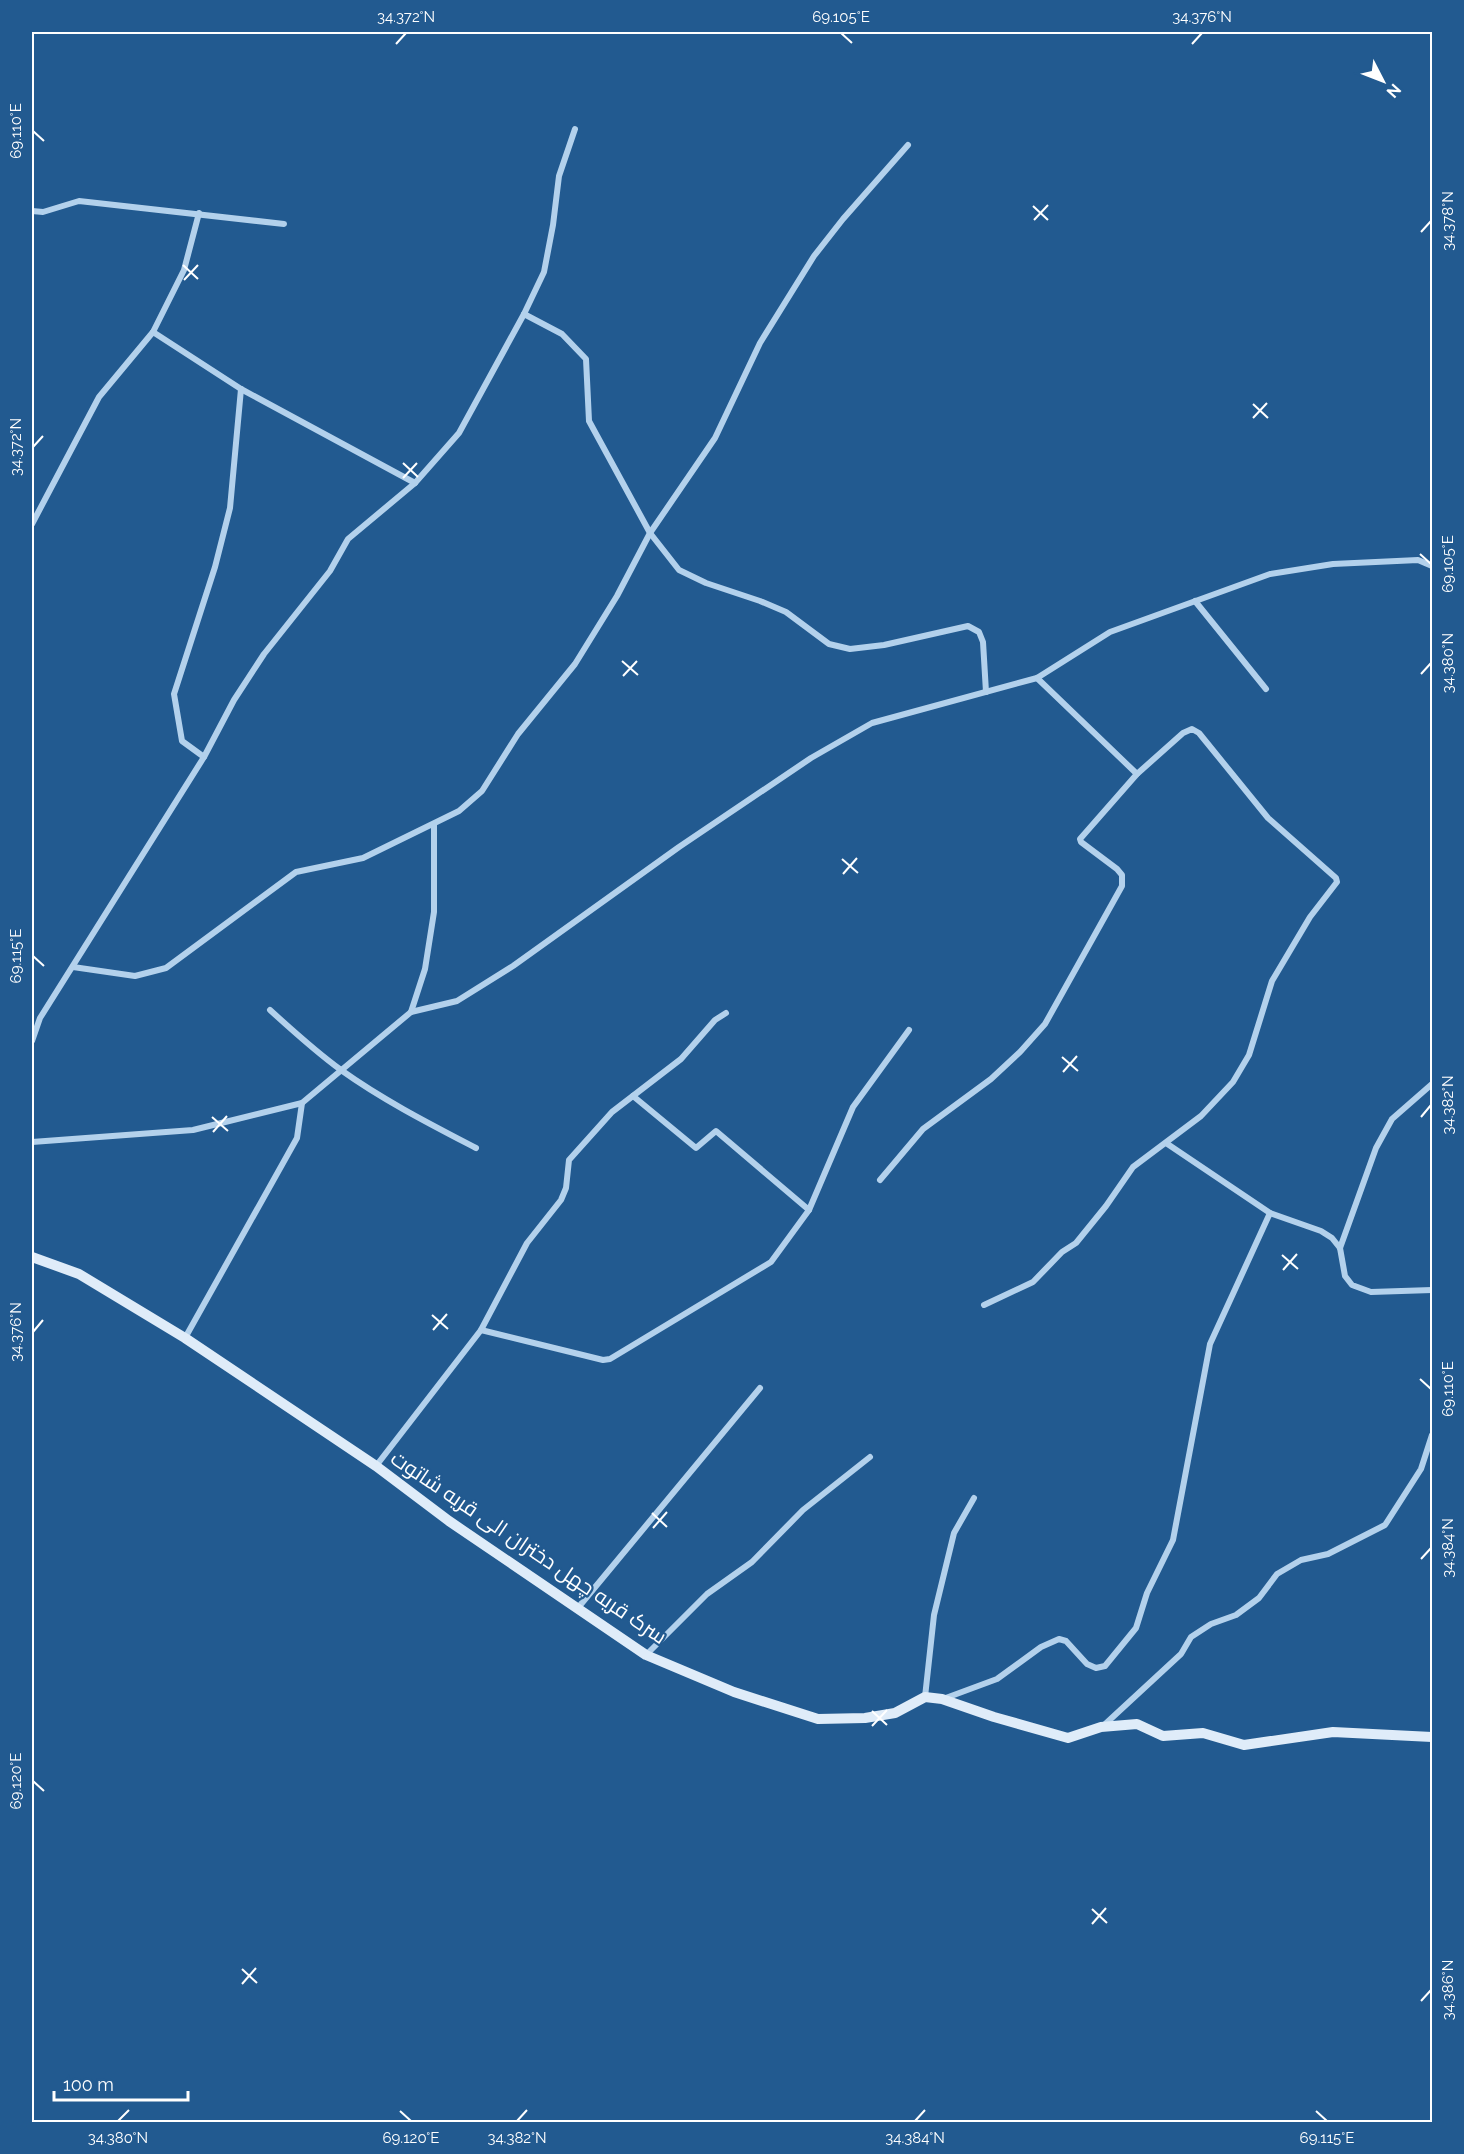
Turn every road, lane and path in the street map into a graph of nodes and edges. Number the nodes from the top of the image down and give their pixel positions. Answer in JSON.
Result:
{"nodes":[{"id":1,"x":575,"y":129,"type":"dead end"},
{"id":2,"x":908,"y":145,"type":"dead end"},
{"id":3,"x":32,"y":211,"type":"edge"},
{"id":4,"x":199,"y":213,"type":"junction"},
{"id":5,"x":284,"y":224,"type":"dead end"},
{"id":6,"x":524,"y":314,"type":"junction"},
{"id":7,"x":153,"y":332,"type":"junction"},
{"id":8,"x":241,"y":389,"type":"junction"},
{"id":9,"x":415,"y":483,"type":"junction"},
{"id":10,"x":32,"y":524,"type":"edge"},
{"id":11,"x":650,"y":533,"type":"junction"},
{"id":12,"x":1432,"y":566,"type":"edge"},
{"id":13,"x":1195,"y":601,"type":"junction"},
{"id":14,"x":1037,"y":678,"type":"junction"},
{"id":15,"x":1266,"y":689,"type":"dead end"},
{"id":16,"x":986,"y":692,"type":"junction"},
{"id":17,"x":204,"y":758,"type":"junction"},
{"id":18,"x":1137,"y":774,"type":"junction"},
{"id":19,"x":434,"y":824,"type":"junction"},
{"id":20,"x":73,"y":967,"type":"junction"},
{"id":21,"x":270,"y":1010,"type":"dead end"},
{"id":22,"x":411,"y":1012,"type":"junction"},
{"id":23,"x":726,"y":1013,"type":"dead end"},
{"id":24,"x":909,"y":1030,"type":"dead end"},
{"id":25,"x":32,"y":1041,"type":"edge"},
{"id":26,"x":341,"y":1070,"type":"junction"},
{"id":27,"x":1432,"y":1084,"type":"edge"},
{"id":28,"x":633,"y":1096,"type":"junction"},
{"id":29,"x":302,"y":1103,"type":"junction"},
{"id":30,"x":32,"y":1142,"type":"edge"},
{"id":31,"x":1166,"y":1143,"type":"junction"},
{"id":32,"x":476,"y":1148,"type":"dead end"},
{"id":33,"x":880,"y":1180,"type":"dead end"},
{"id":34,"x":809,"y":1210,"type":"junction"},
{"id":35,"x":1270,"y":1213,"type":"junction"},
{"id":36,"x":1340,"y":1248,"type":"junction"},
{"id":37,"x":32,"y":1257,"type":"edge"},
{"id":38,"x":1432,"y":1290,"type":"edge"},
{"id":39,"x":984,"y":1305,"type":"dead end"},
{"id":40,"x":481,"y":1330,"type":"junction"},
{"id":41,"x":184,"y":1338,"type":"junction"},
{"id":42,"x":760,"y":1388,"type":"dead end"},
{"id":43,"x":1432,"y":1436,"type":"edge"},
{"id":44,"x":870,"y":1457,"type":"dead end"},
{"id":45,"x":376,"y":1466,"type":"junction"},
{"id":46,"x":974,"y":1498,"type":"dead end"},
{"id":47,"x":578,"y":1609,"type":"junction"},
{"id":48,"x":646,"y":1655,"type":"junction"},
{"id":49,"x":925,"y":1697,"type":"junction"},
{"id":50,"x":942,"y":1699,"type":"junction"},
{"id":51,"x":1101,"y":1727,"type":"junction"},
{"id":52,"x":1432,"y":1737,"type":"edge"}],
"edges":[{"from":1,"to":6,"type":"street"},
{"from":2,"to":11,"type":"street"},
{"from":3,"to":4,"type":"street"},
{"from":4,"to":5,"type":"street"},
{"from":4,"to":7,"type":"street"},
{"from":6,"to":9,"type":"street"},
{"from":6,"to":11,"type":"street"},
{"from":7,"to":8,"type":"street"},
{"from":7,"to":10,"type":"street"},
{"from":8,"to":9,"type":"street"},
{"from":8,"to":17,"type":"street"},
{"from":9,"to":17,"type":"street"},
{"from":11,"to":16,"type":"street"},
{"from":11,"to":19,"type":"street"},
{"from":12,"to":13,"type":"street"},
{"from":13,"to":14,"type":"street"},
{"from":13,"to":15,"type":"street"},
{"from":14,"to":16,"type":"street"},
{"from":14,"to":18,"type":"street"},
{"from":16,"to":22,"type":"street"},
{"from":17,"to":20,"type":"street"},
{"from":18,"to":31,"type":"street"},
{"from":18,"to":33,"type":"street"},
{"from":19,"to":20,"type":"street"},
{"from":19,"to":22,"type":"street"},
{"from":20,"to":25,"type":"street"},
{"from":21,"to":26,"type":"street"},
{"from":22,"to":26,"type":"street"},
{"from":23,"to":28,"type":"street"},
{"from":24,"to":34,"type":"street"},
{"from":26,"to":29,"type":"street"},
{"from":26,"to":32,"type":"street"},
{"from":27,"to":36,"type":"street"},
{"from":28,"to":34,"type":"street"},
{"from":28,"to":40,"type":"street"},
{"from":29,"to":30,"type":"street"},
{"from":29,"to":41,"type":"street"},
{"from":31,"to":35,"type":"street"},
{"from":31,"to":39,"type":"street"},
{"from":34,"to":40,"type":"street"},
{"from":35,"to":36,"type":"street"},
{"from":35,"to":50,"type":"street"},
{"from":36,"to":38,"type":"street"},
{"from":37,"to":41,"type":"street","name":"سرک قریه چهل دختران الی قریه شاتوت"},
{"from":40,"to":45,"type":"street"},
{"from":41,"to":45,"type":"street","name":"سرک قریه چهل دختران الی قریه شاتوت"},
{"from":42,"to":47,"type":"street"},
{"from":43,"to":51,"type":"street"},
{"from":44,"to":48,"type":"street"},
{"from":45,"to":47,"type":"street","name":"سرک قریه چهل دختران الی قریه شاتوت"},
{"from":46,"to":49,"type":"street"},
{"from":47,"to":48,"type":"street","name":"سرک قریه چهل دختران الی قریه شاتوت"},
{"from":48,"to":49,"type":"street","name":"سرک قریه چهل دختران الی قریه شاتوت"},
{"from":49,"to":50,"type":"street"},
{"from":50,"to":51,"type":"street"},
{"from":51,"to":52,"type":"street"}]}
